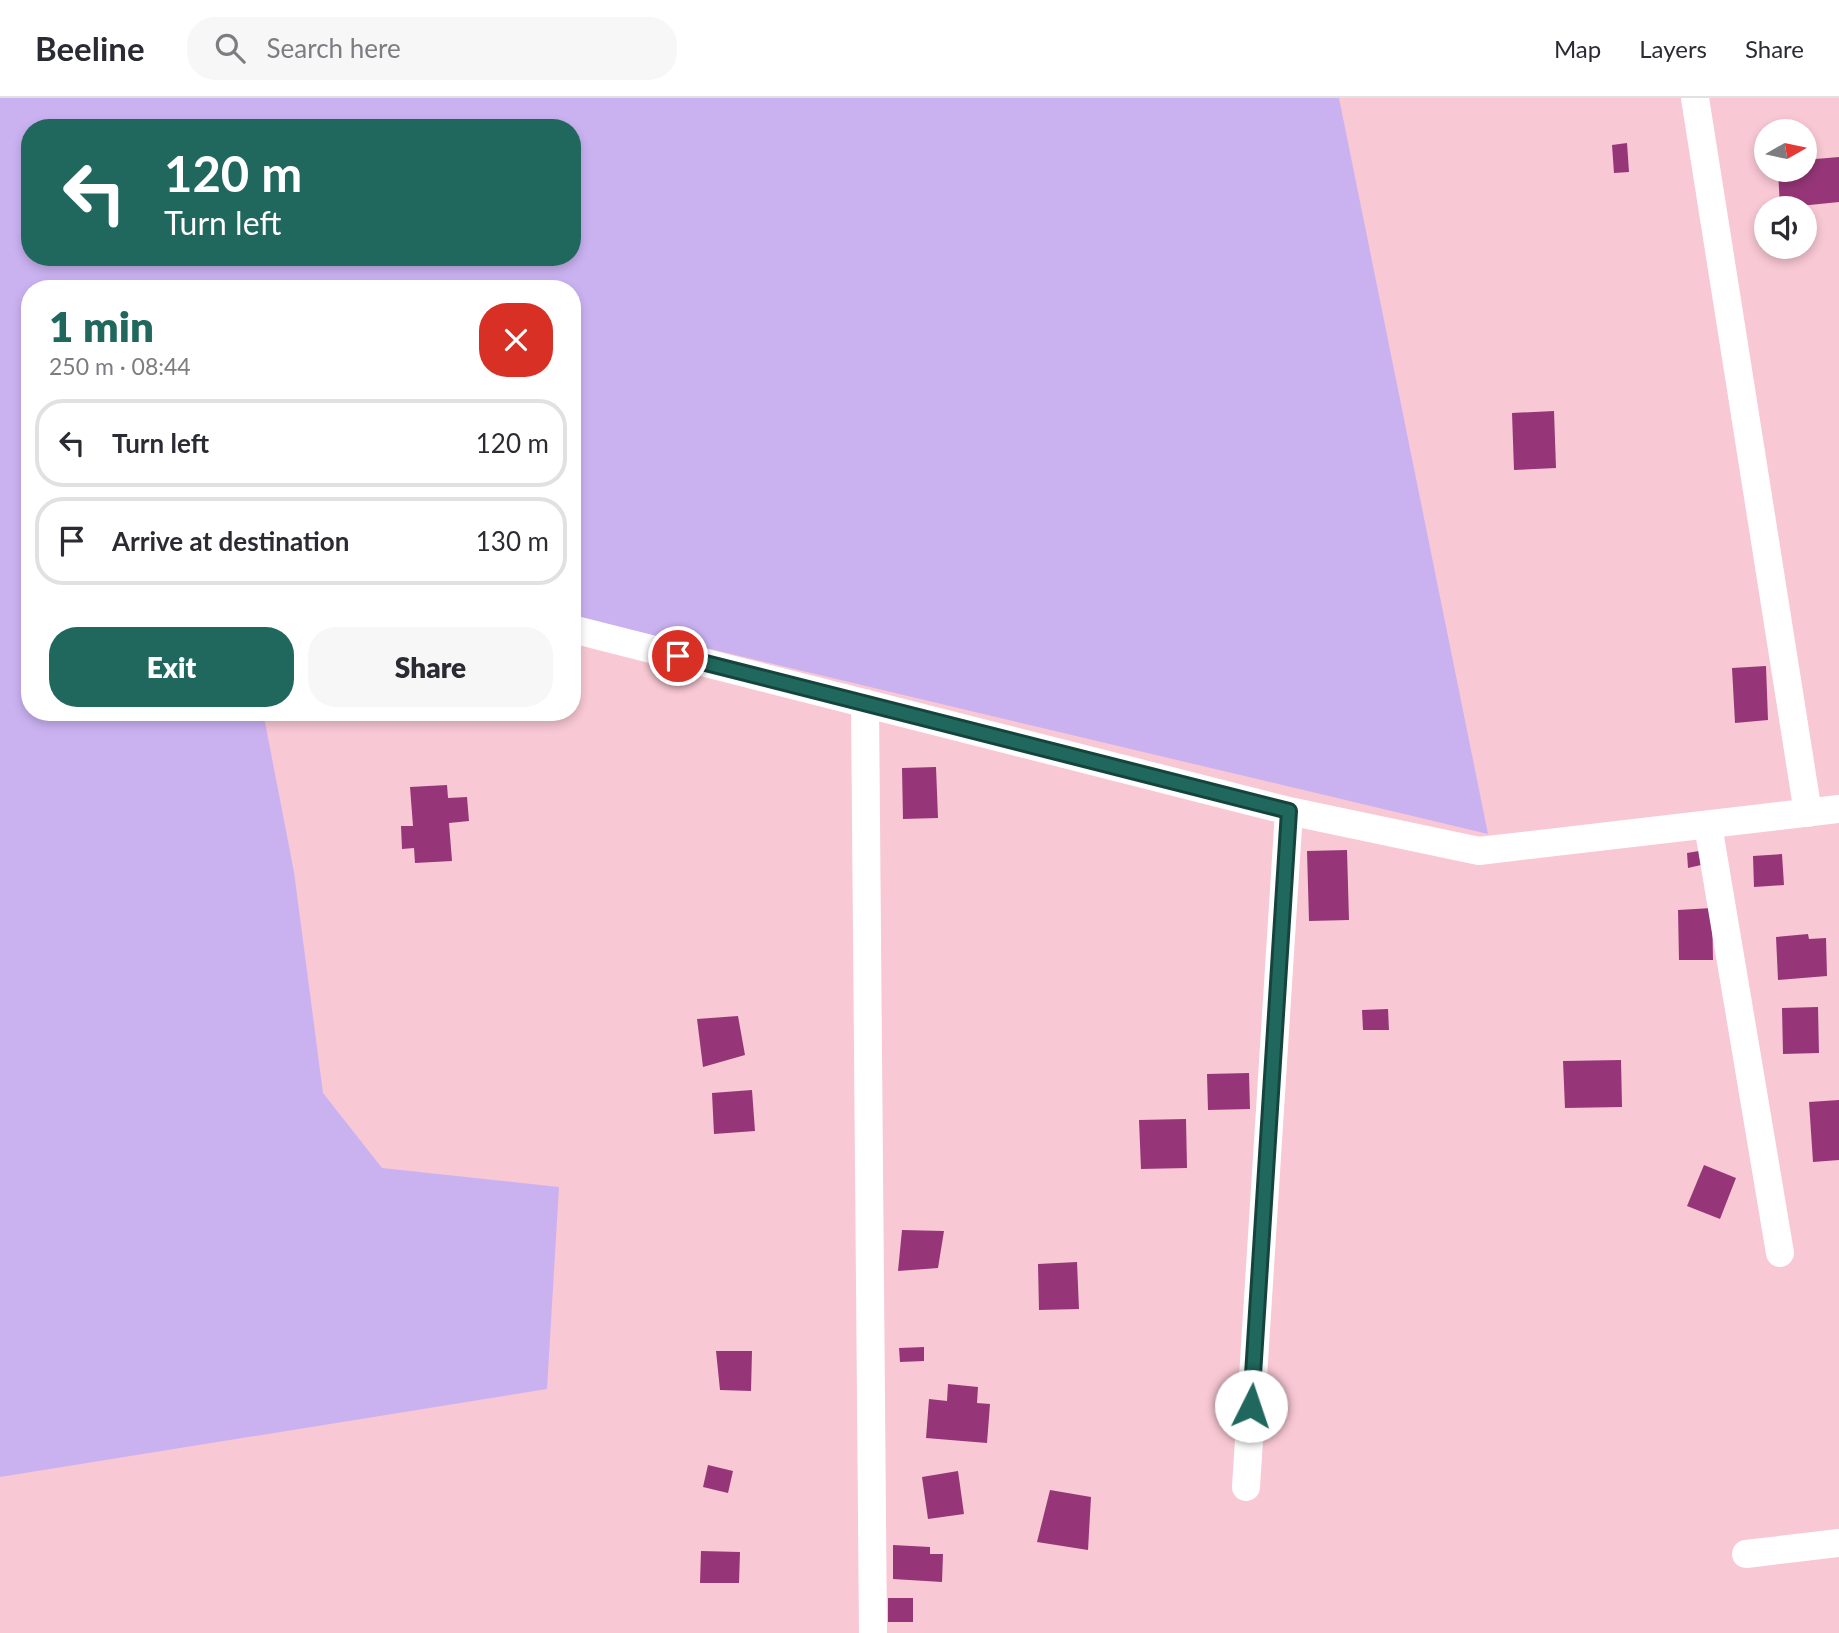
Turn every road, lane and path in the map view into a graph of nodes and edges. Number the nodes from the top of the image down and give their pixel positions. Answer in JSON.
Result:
{"nodes":[{"id":1,"x":1695,"y":98,"type":"edge"},
{"id":2,"x":581,"y":631,"type":"edge"},
{"id":3,"x":864,"y":703,"type":"junction"},
{"id":4,"x":1839,"y":809,"type":"edge"},
{"id":5,"x":1289,"y":811,"type":"junction"},
{"id":6,"x":1808,"y":813,"type":"junction"},
{"id":7,"x":1708,"y":825,"type":"junction"},
{"id":8,"x":1780,"y":1254,"type":"dead end"},
{"id":9,"x":1246,"y":1487,"type":"dead end"},
{"id":10,"x":1839,"y":1544,"type":"edge"},
{"id":11,"x":1746,"y":1554,"type":"dead end"},
{"id":12,"x":873,"y":1633,"type":"edge"}],
"edges":[{"from":1,"to":6,"type":"street"},
{"from":2,"to":3,"type":"street"},
{"from":3,"to":5,"type":"street"},
{"from":3,"to":12,"type":"street"},
{"from":4,"to":6,"type":"street"},
{"from":5,"to":7,"type":"street"},
{"from":5,"to":9,"type":"street"},
{"from":6,"to":7,"type":"street"},
{"from":7,"to":8,"type":"street"},
{"from":10,"to":11,"type":"street"}]}
